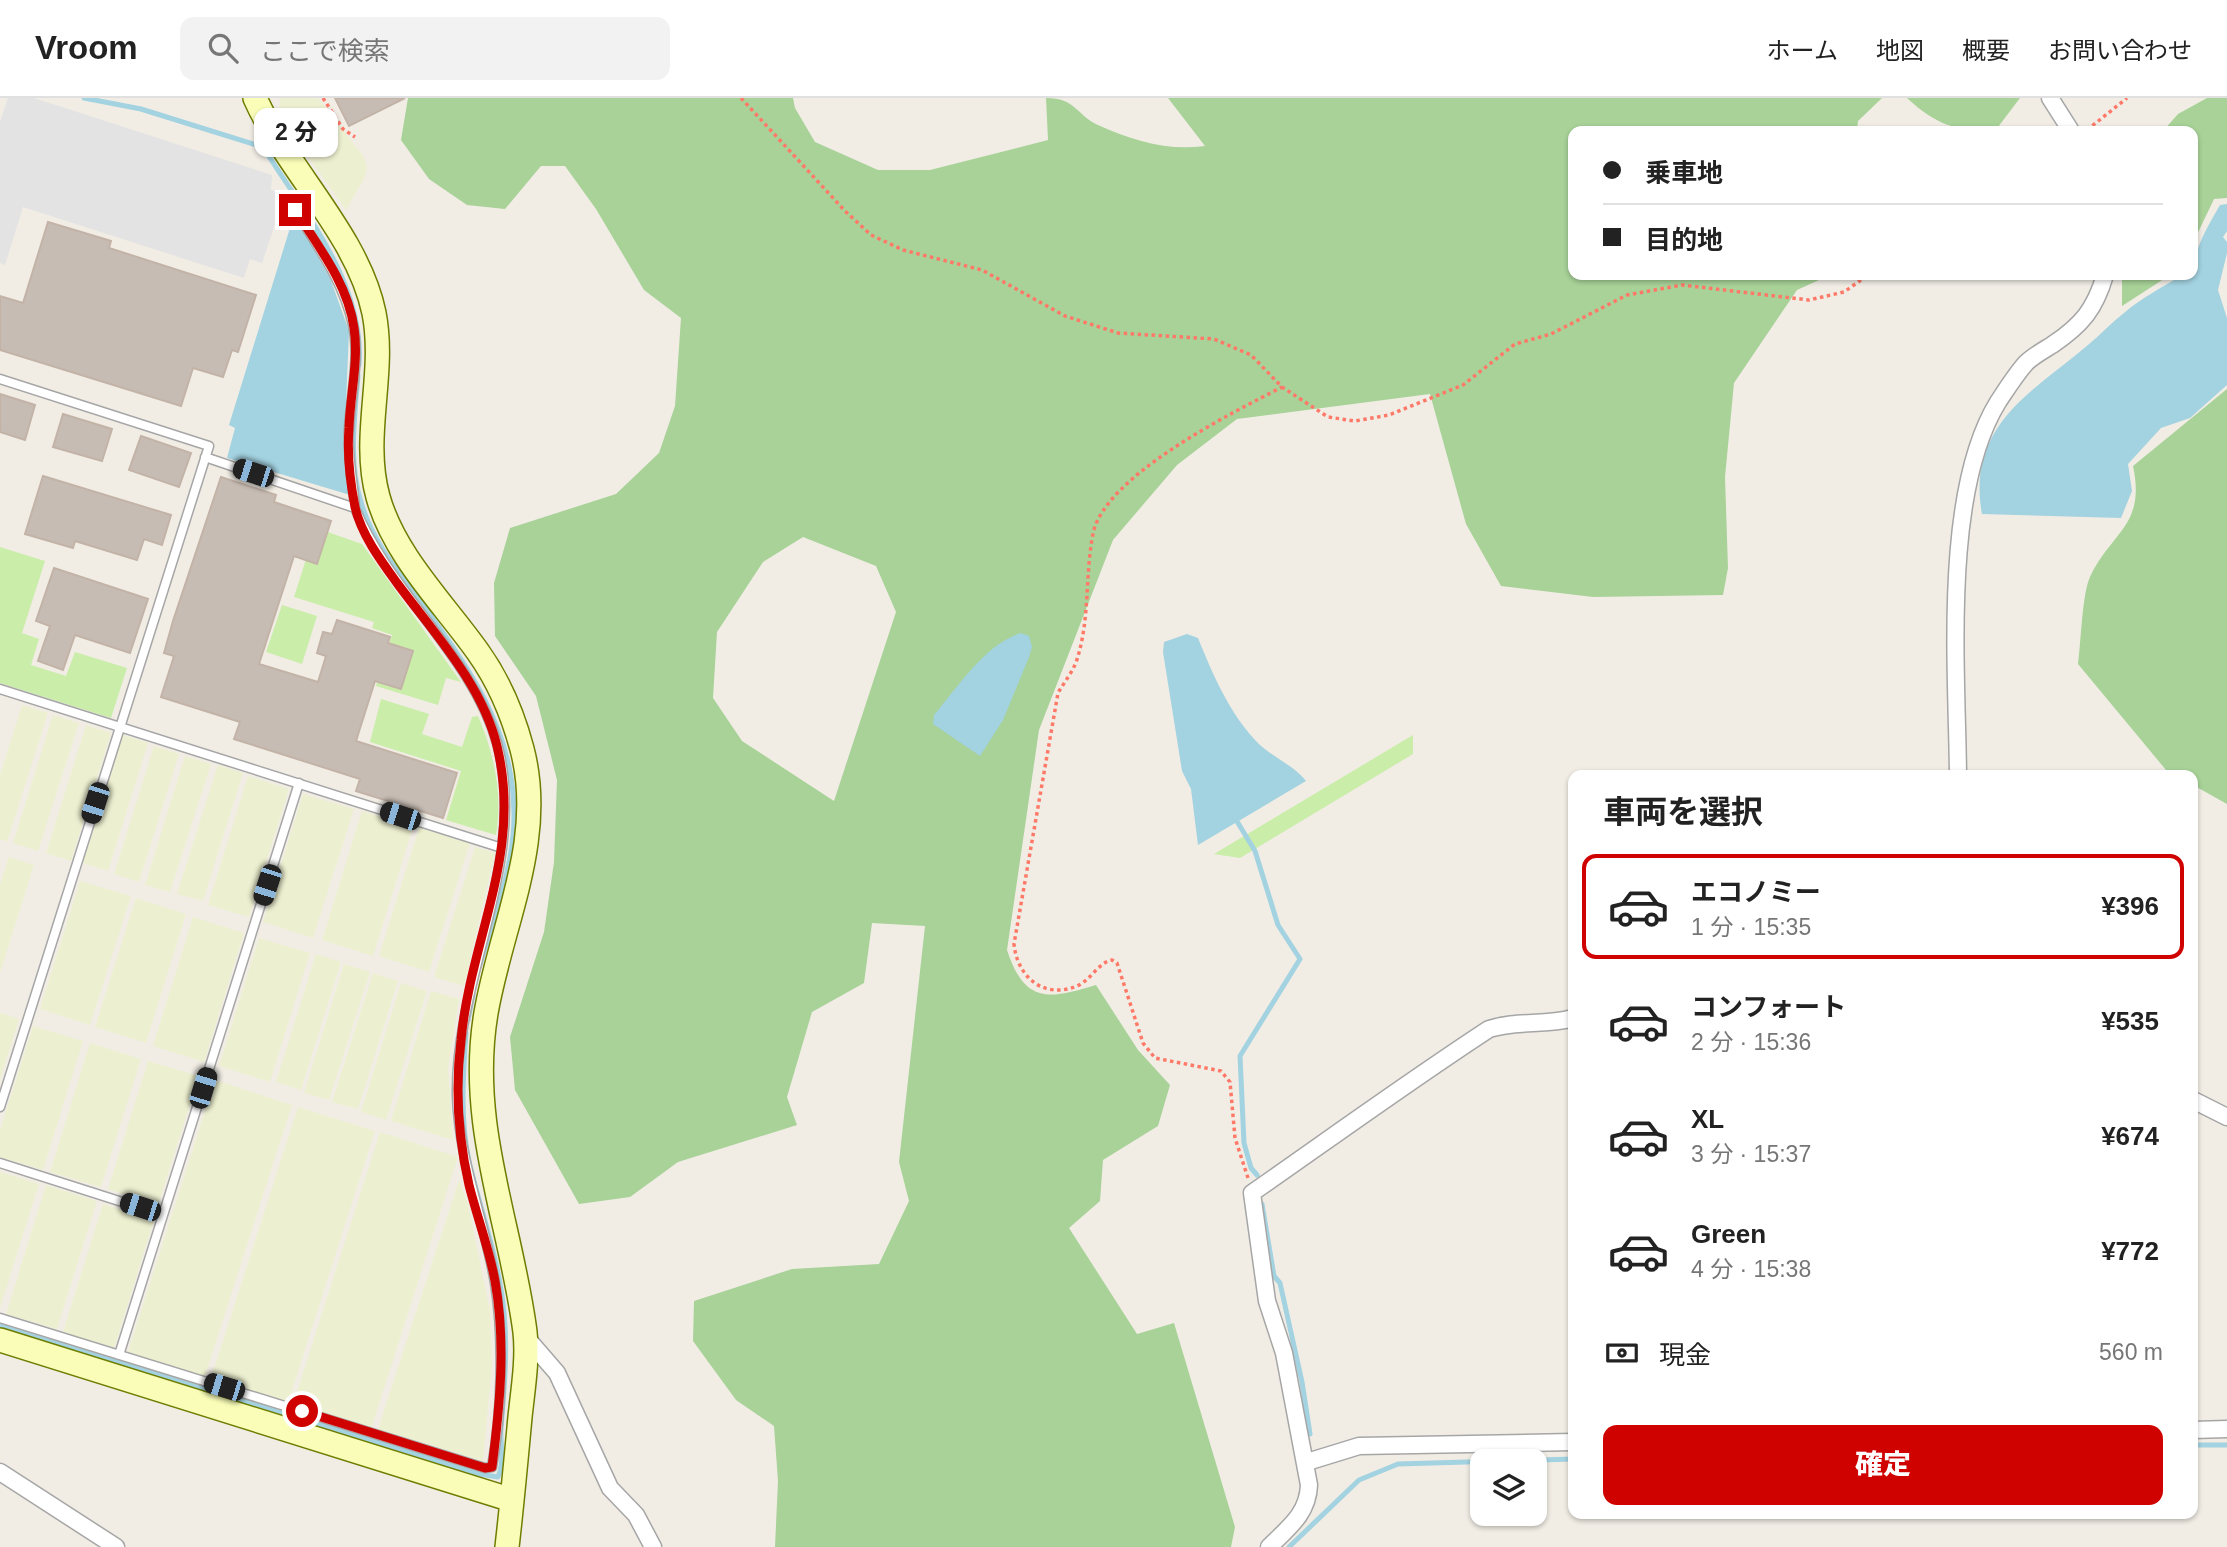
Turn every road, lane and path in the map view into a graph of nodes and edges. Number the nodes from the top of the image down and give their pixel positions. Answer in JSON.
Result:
{"nodes":[{"id":1,"x":255,"y":98,"type":"edge"},
{"id":2,"x":323,"y":98,"type":"edge"},
{"id":3,"x":741,"y":98,"type":"edge"},
{"id":4,"x":2050,"y":98,"type":"edge"},
{"id":5,"x":2127,"y":98,"type":"edge"},
{"id":6,"x":2068,"y":126,"type":"edge"},
{"id":7,"x":2091,"y":126,"type":"edge"},
{"id":8,"x":355,"y":137,"type":"dead end"},
{"id":9,"x":295,"y":210,"type":"dead end"},
{"id":10,"x":1861,"y":280,"type":"edge"},
{"id":11,"x":2104,"y":280,"type":"edge"},
{"id":12,"x":0,"y":379,"type":"edge"},
{"id":13,"x":1282,"y":387,"type":"junction"},
{"id":14,"x":205,"y":457,"type":"junction"},
{"id":15,"x":355,"y":508,"type":"junction"},
{"id":16,"x":0,"y":689,"type":"edge"},
{"id":17,"x":119,"y":727,"type":"junction"},
{"id":18,"x":1958,"y":770,"type":"edge"},
{"id":19,"x":299,"y":783,"type":"junction"},
{"id":20,"x":502,"y":848,"type":"junction"},
{"id":21,"x":1568,"y":1019,"type":"edge"},
{"id":22,"x":2198,"y":1102,"type":"edge"},
{"id":23,"x":0,"y":1107,"type":"edge"},
{"id":24,"x":2227,"y":1117,"type":"edge"},
{"id":25,"x":0,"y":1163,"type":"edge"},
{"id":26,"x":1252,"y":1193,"type":"junction"},
{"id":27,"x":163,"y":1215,"type":"junction"},
{"id":28,"x":0,"y":1318,"type":"edge"},
{"id":29,"x":525,"y":1336,"type":"junction"},
{"id":30,"x":0,"y":1340,"type":"edge"},
{"id":31,"x":119,"y":1355,"type":"junction"},
{"id":32,"x":2227,"y":1429,"type":"edge"},
{"id":33,"x":2198,"y":1430,"type":"edge"},
{"id":34,"x":1568,"y":1442,"type":"edge"},
{"id":35,"x":1307,"y":1462,"type":"junction"},
{"id":36,"x":0,"y":1472,"type":"edge"},
{"id":37,"x":512,"y":1500,"type":"junction"},
{"id":38,"x":116,"y":1547,"type":"edge"},
{"id":39,"x":507,"y":1547,"type":"edge"},
{"id":40,"x":653,"y":1547,"type":"edge"},
{"id":41,"x":1269,"y":1547,"type":"edge"}],
"edges":[{"from":1,"to":29,"type":"street"},
{"from":2,"to":8,"type":"path"},
{"from":3,"to":13,"type":"path"},
{"from":4,"to":6,"type":"street"},
{"from":5,"to":7,"type":"path"},
{"from":9,"to":15,"type":"lane"},
{"from":10,"to":13,"type":"path"},
{"from":11,"to":18,"type":"street"},
{"from":12,"to":14,"type":"lane"},
{"from":13,"to":26,"type":"path"},
{"from":14,"to":15,"type":"lane"},
{"from":14,"to":17,"type":"lane"},
{"from":15,"to":20,"type":"lane"},
{"from":16,"to":17,"type":"lane"},
{"from":17,"to":19,"type":"lane"},
{"from":17,"to":23,"type":"lane"},
{"from":19,"to":20,"type":"lane"},
{"from":19,"to":27,"type":"lane"},
{"from":20,"to":31,"type":"lane"},
{"from":21,"to":26,"type":"street"},
{"from":22,"to":24,"type":"street"},
{"from":25,"to":27,"type":"lane"},
{"from":26,"to":35,"type":"street"},
{"from":27,"to":31,"type":"lane"},
{"from":28,"to":31,"type":"lane"},
{"from":29,"to":37,"type":"street"},
{"from":29,"to":40,"type":"street"},
{"from":30,"to":37,"type":"street"},
{"from":32,"to":33,"type":"street"},
{"from":34,"to":35,"type":"street"},
{"from":35,"to":41,"type":"street"},
{"from":36,"to":38,"type":"street"},
{"from":37,"to":39,"type":"street"}]}
